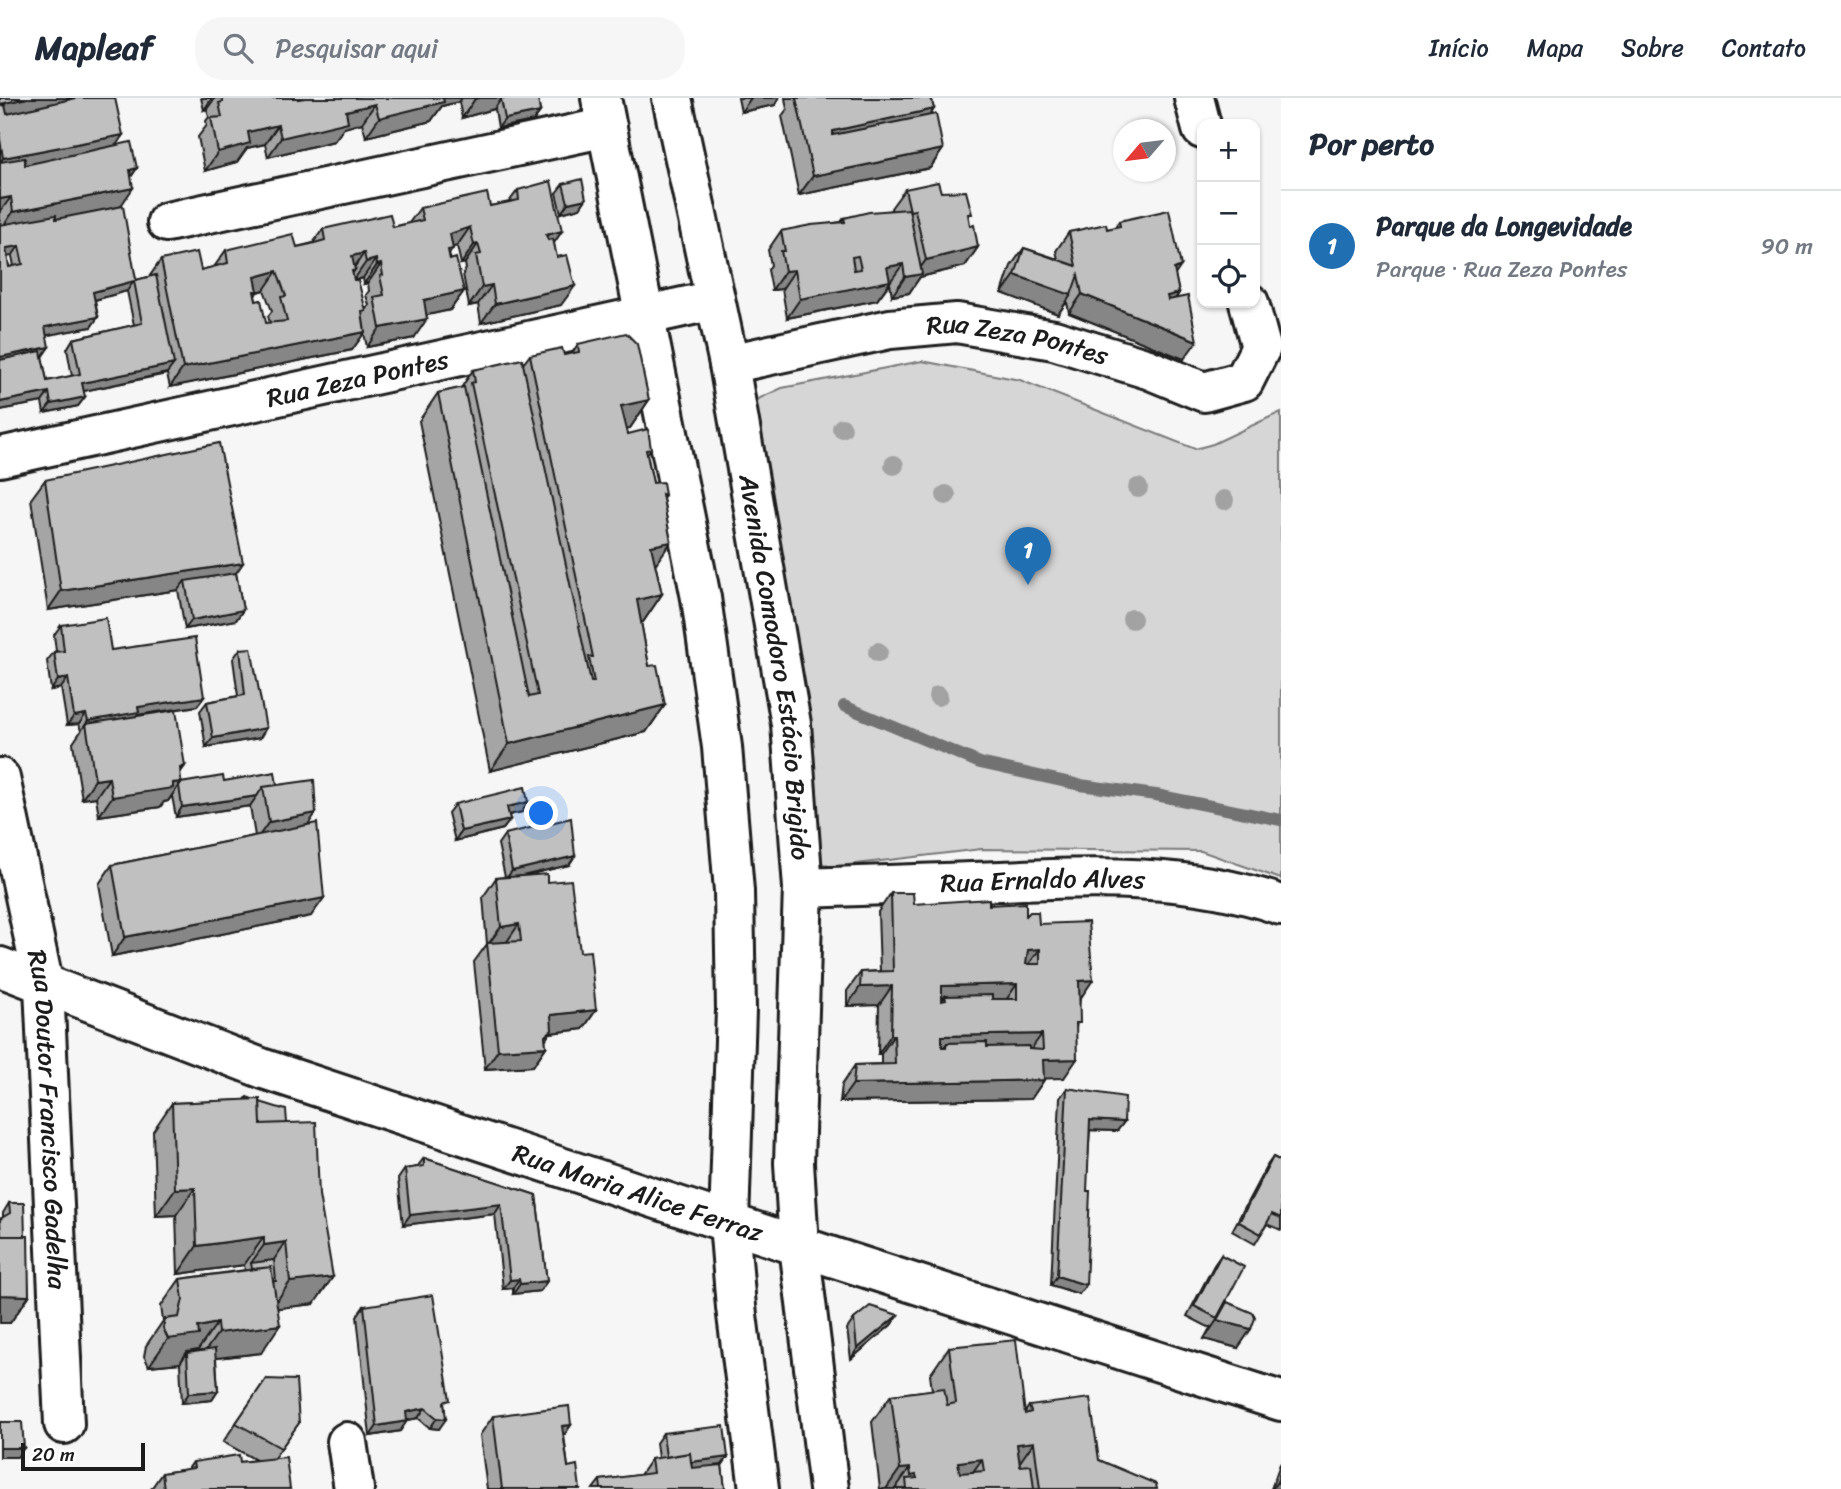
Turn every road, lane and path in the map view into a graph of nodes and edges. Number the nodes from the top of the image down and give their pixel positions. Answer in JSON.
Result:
{"nodes":[{"id":1,"x":672,"y":98,"type":"edge"},
{"id":2,"x":1194,"y":98,"type":"edge"},
{"id":3,"x":604,"y":113,"type":"edge"},
{"id":4,"x":1199,"y":119,"type":"edge"},
{"id":5,"x":167,"y":222,"type":"dead end"},
{"id":6,"x":715,"y":300,"type":"junction"},
{"id":7,"x":1251,"y":308,"type":"edge"},
{"id":8,"x":646,"y":315,"type":"junction"},
{"id":9,"x":499,"y":347,"type":"junction"},
{"id":10,"x":1271,"y":348,"type":"edge"},
{"id":11,"x":438,"y":361,"type":"junction"},
{"id":12,"x":729,"y":364,"type":"junction"},
{"id":13,"x":508,"y":387,"type":"edge"},
{"id":14,"x":447,"y":402,"type":"edge"},
{"id":15,"x":0,"y":457,"type":"edge"},
{"id":16,"x":0,"y":778,"type":"edge"},
{"id":17,"x":803,"y":888,"type":"junction"},
{"id":18,"x":1281,"y":905,"type":"edge"},
{"id":19,"x":0,"y":967,"type":"edge"},
{"id":20,"x":44,"y":986,"type":"junction"},
{"id":21,"x":729,"y":1223,"type":"junction"},
{"id":22,"x":799,"y":1246,"type":"junction"},
{"id":23,"x":1281,"y":1401,"type":"edge"},
{"id":24,"x":64,"y":1424,"type":"dead end"},
{"id":25,"x":347,"y":1442,"type":"dead end"},
{"id":26,"x":355,"y":1489,"type":"edge"},
{"id":27,"x":759,"y":1489,"type":"edge"},
{"id":28,"x":829,"y":1489,"type":"edge"}],
"edges":[{"from":1,"to":6,"type":"street","name":"Avenida Comodoro Estácio Brigido"},
{"from":2,"to":4,"type":"street"},
{"from":3,"to":5,"type":"street"},
{"from":3,"to":8,"type":"street"},
{"from":6,"to":8,"type":"street","name":"Rua Zeza Pontes"},
{"from":6,"to":12,"type":"street","name":"Avenida Comodoro Estácio Brigido"},
{"from":7,"to":10,"type":"street"},
{"from":8,"to":9,"type":"street","name":"Rua Zeza Pontes"},
{"from":8,"to":21,"type":"street"},
{"from":9,"to":11,"type":"street","name":"Rua Zeza Pontes"},
{"from":9,"to":13,"type":"street"},
{"from":10,"to":12,"type":"street","name":"Rua Zeza Pontes"},
{"from":11,"to":14,"type":"street"},
{"from":11,"to":15,"type":"street","name":"Rua Zeza Pontes"},
{"from":12,"to":17,"type":"street","name":"Avenida Comodoro Estácio Brigido"},
{"from":16,"to":20,"type":"street","name":"Rua Doutor Francisco Gadelha"},
{"from":17,"to":18,"type":"street","name":"Rua Ernaldo Alves"},
{"from":17,"to":22,"type":"street","name":"Avenida Comodoro Estácio Brigido"},
{"from":19,"to":20,"type":"street","name":"Rua Maria Alice Ferraz"},
{"from":20,"to":21,"type":"street","name":"Rua Maria Alice Ferraz"},
{"from":20,"to":24,"type":"street","name":"Rua Doutor Francisco Gadelha"},
{"from":21,"to":22,"type":"street","name":"Rua Maria Alice Ferraz"},
{"from":21,"to":27,"type":"street"},
{"from":22,"to":23,"type":"street","name":"Rua Maria Alice Ferraz"},
{"from":22,"to":28,"type":"street","name":"Avenida Comodoro Estácio Brigido"},
{"from":25,"to":26,"type":"street"}]}
